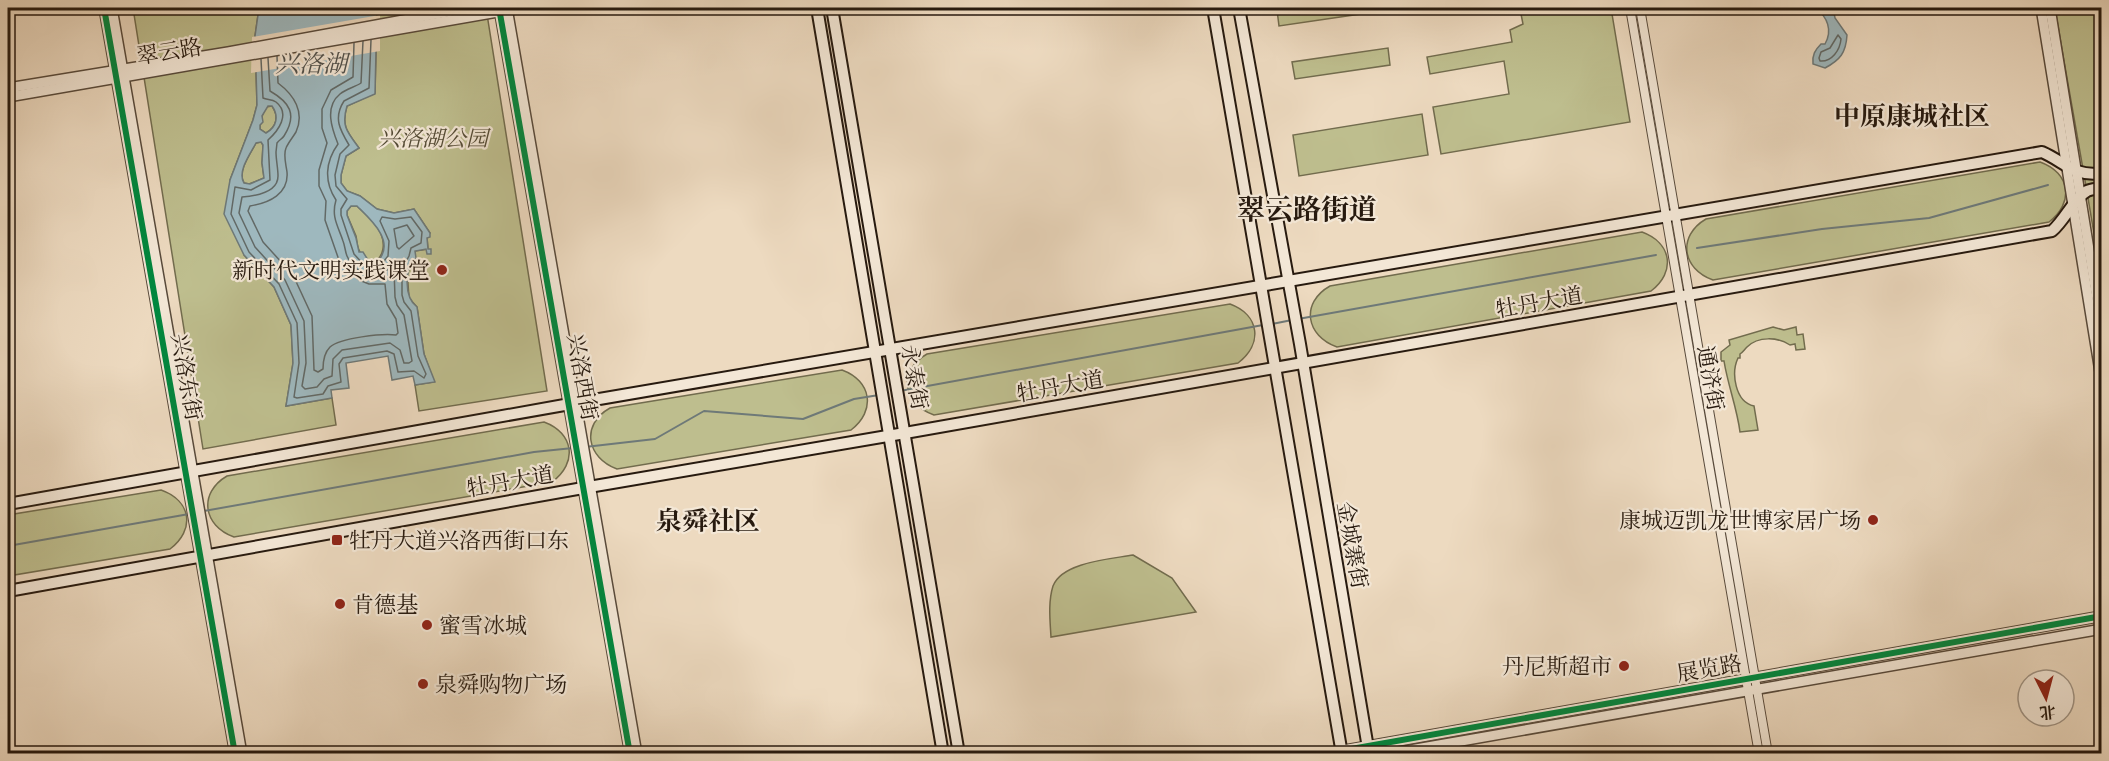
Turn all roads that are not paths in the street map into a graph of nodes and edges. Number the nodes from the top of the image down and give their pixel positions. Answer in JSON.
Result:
{"nodes":[{"id":1,"x":104,"y":8,"type":"edge"},
{"id":2,"x":112,"y":8,"type":"edge"},
{"id":3,"x":469,"y":8,"type":"edge"},
{"id":4,"x":521,"y":8,"type":"edge"},
{"id":5,"x":817,"y":8,"type":"edge"},
{"id":6,"x":832,"y":8,"type":"edge"},
{"id":7,"x":1213,"y":8,"type":"edge"},
{"id":8,"x":1239,"y":8,"type":"edge"},
{"id":9,"x":1630,"y":8,"type":"edge"},
{"id":10,"x":1640,"y":8,"type":"edge"},
{"id":11,"x":2041,"y":8,"type":"edge"},
{"id":12,"x":2050,"y":8,"type":"edge"},
{"id":13,"x":503,"y":9,"type":"edge"},
{"id":14,"x":388,"y":27,"type":"junction"},
{"id":15,"x":120,"y":73,"type":"junction"},
{"id":16,"x":8,"y":88,"type":"edge"},
{"id":17,"x":8,"y":97,"type":"edge"},
{"id":18,"x":2071,"y":170,"type":"junction"},
{"id":19,"x":2102,"y":173,"type":"edge"},
{"id":20,"x":2102,"y":188,"type":"edge"},
{"id":21,"x":2077,"y":201,"type":"junction"},
{"id":22,"x":1671,"y":215,"type":"junction"},
{"id":23,"x":1289,"y":282,"type":"junction"},
{"id":24,"x":1262,"y":286,"type":"junction"},
{"id":25,"x":1683,"y":296,"type":"junction"},
{"id":26,"x":2102,"y":330,"type":"edge"},
{"id":27,"x":891,"y":351,"type":"junction"},
{"id":28,"x":876,"y":353,"type":"junction"},
{"id":29,"x":1303,"y":363,"type":"junction"},
{"id":30,"x":1275,"y":368,"type":"junction"},
{"id":31,"x":2102,"y":384,"type":"edge"},
{"id":32,"x":573,"y":404,"type":"junction"},
{"id":33,"x":905,"y":433,"type":"junction"},
{"id":34,"x":890,"y":436,"type":"junction"},
{"id":35,"x":190,"y":472,"type":"junction"},
{"id":36,"x":587,"y":487,"type":"junction"},
{"id":37,"x":8,"y":504,"type":"edge"},
{"id":38,"x":204,"y":556,"type":"junction"},
{"id":39,"x":8,"y":591,"type":"edge"},
{"id":40,"x":2102,"y":616,"type":"edge"},
{"id":41,"x":2102,"y":629,"type":"edge"},
{"id":42,"x":1751,"y":679,"type":"junction"},
{"id":43,"x":1753,"y":691,"type":"junction"},
{"id":44,"x":1368,"y":750,"type":"edge"},
{"id":45,"x":1341,"y":752,"type":"edge"},
{"id":46,"x":235,"y":753,"type":"edge"},
{"id":47,"x":242,"y":753,"type":"edge"},
{"id":48,"x":630,"y":753,"type":"edge"},
{"id":49,"x":637,"y":753,"type":"edge"},
{"id":50,"x":943,"y":753,"type":"edge"},
{"id":51,"x":959,"y":753,"type":"edge"},
{"id":52,"x":1323,"y":753,"type":"edge"},
{"id":53,"x":1387,"y":753,"type":"edge"},
{"id":54,"x":1759,"y":753,"type":"edge"},
{"id":55,"x":1768,"y":753,"type":"edge"}],
"edges":[{"from":1,"to":15,"type":"street","name":"兴洛东街"},
{"from":2,"to":15,"type":"street","name":"兴洛东街"},
{"from":3,"to":14,"type":"street","name":"翠云路"},
{"from":4,"to":13,"type":"street","name":"翠云路"},
{"from":5,"to":28,"type":"main road","name":"永泰街"},
{"from":6,"to":27,"type":"main road","name":"永泰街"},
{"from":7,"to":24,"type":"main road"},
{"from":8,"to":23,"type":"main road"},
{"from":9,"to":22,"type":"street","name":"通济街"},
{"from":10,"to":22,"type":"street","name":"通济街"},
{"from":11,"to":18,"type":"street"},
{"from":12,"to":18,"type":"street"},
{"from":13,"to":14,"type":"street","name":"翠云路"},
{"from":13,"to":32,"type":"street","name":"兴洛西街"},
{"from":14,"to":15,"type":"street","name":"翠云路"},
{"from":15,"to":16,"type":"street","name":"翠云路"},
{"from":15,"to":17,"type":"street","name":"翠云路"},
{"from":15,"to":35,"type":"street","name":"兴洛东街"},
{"from":18,"to":19,"type":"main road"},
{"from":18,"to":21,"type":"street"},
{"from":18,"to":22,"type":"main road"},
{"from":20,"to":21,"type":"main road","name":"牡丹大道"},
{"from":21,"to":25,"type":"main road","name":"牡丹大道"},
{"from":21,"to":26,"type":"street"},
{"from":21,"to":31,"type":"street"},
{"from":22,"to":23,"type":"main road"},
{"from":22,"to":25,"type":"street","name":"通济街"},
{"from":23,"to":24,"type":"main road"},
{"from":23,"to":29,"type":"main road","name":"金城寨街"},
{"from":24,"to":27,"type":"main road"},
{"from":24,"to":30,"type":"main road","name":"金城寨街"},
{"from":25,"to":29,"type":"main road","name":"牡丹大道"},
{"from":25,"to":42,"type":"street","name":"通济街"},
{"from":27,"to":28,"type":"main road"},
{"from":27,"to":33,"type":"main road","name":"永泰街"},
{"from":28,"to":32,"type":"main road"},
{"from":28,"to":34,"type":"main road","name":"永泰街"},
{"from":29,"to":30,"type":"main road","name":"牡丹大道"},
{"from":29,"to":44,"type":"main road","name":"金城寨街"},
{"from":30,"to":33,"type":"main road","name":"牡丹大道"},
{"from":30,"to":45,"type":"main road","name":"金城寨街"},
{"from":32,"to":35,"type":"main road"},
{"from":32,"to":36,"type":"street","name":"兴洛西街"},
{"from":33,"to":34,"type":"main road","name":"牡丹大道"},
{"from":33,"to":51,"type":"main road","name":"永泰街"},
{"from":34,"to":36,"type":"main road","name":"牡丹大道"},
{"from":34,"to":50,"type":"main road","name":"永泰街"},
{"from":35,"to":37,"type":"main road"},
{"from":35,"to":38,"type":"street","name":"兴洛东街"},
{"from":36,"to":38,"type":"main road","name":"牡丹大道"},
{"from":36,"to":48,"type":"street","name":"兴洛西街"},
{"from":36,"to":49,"type":"street","name":"兴洛西街"},
{"from":38,"to":39,"type":"main road","name":"牡丹大道"},
{"from":38,"to":46,"type":"street","name":"兴洛东街"},
{"from":38,"to":47,"type":"street","name":"兴洛东街"},
{"from":40,"to":42,"type":"street","name":"展览路"},
{"from":41,"to":43,"type":"street","name":"展览路"},
{"from":42,"to":43,"type":"street","name":"通济街"},
{"from":42,"to":44,"type":"street","name":"展览路"},
{"from":43,"to":53,"type":"street","name":"展览路"},
{"from":43,"to":54,"type":"street","name":"通济街"},
{"from":43,"to":55,"type":"street","name":"通济街"},
{"from":44,"to":45,"type":"street","name":"展览路"},
{"from":45,"to":52,"type":"street","name":"展览路"}]}
